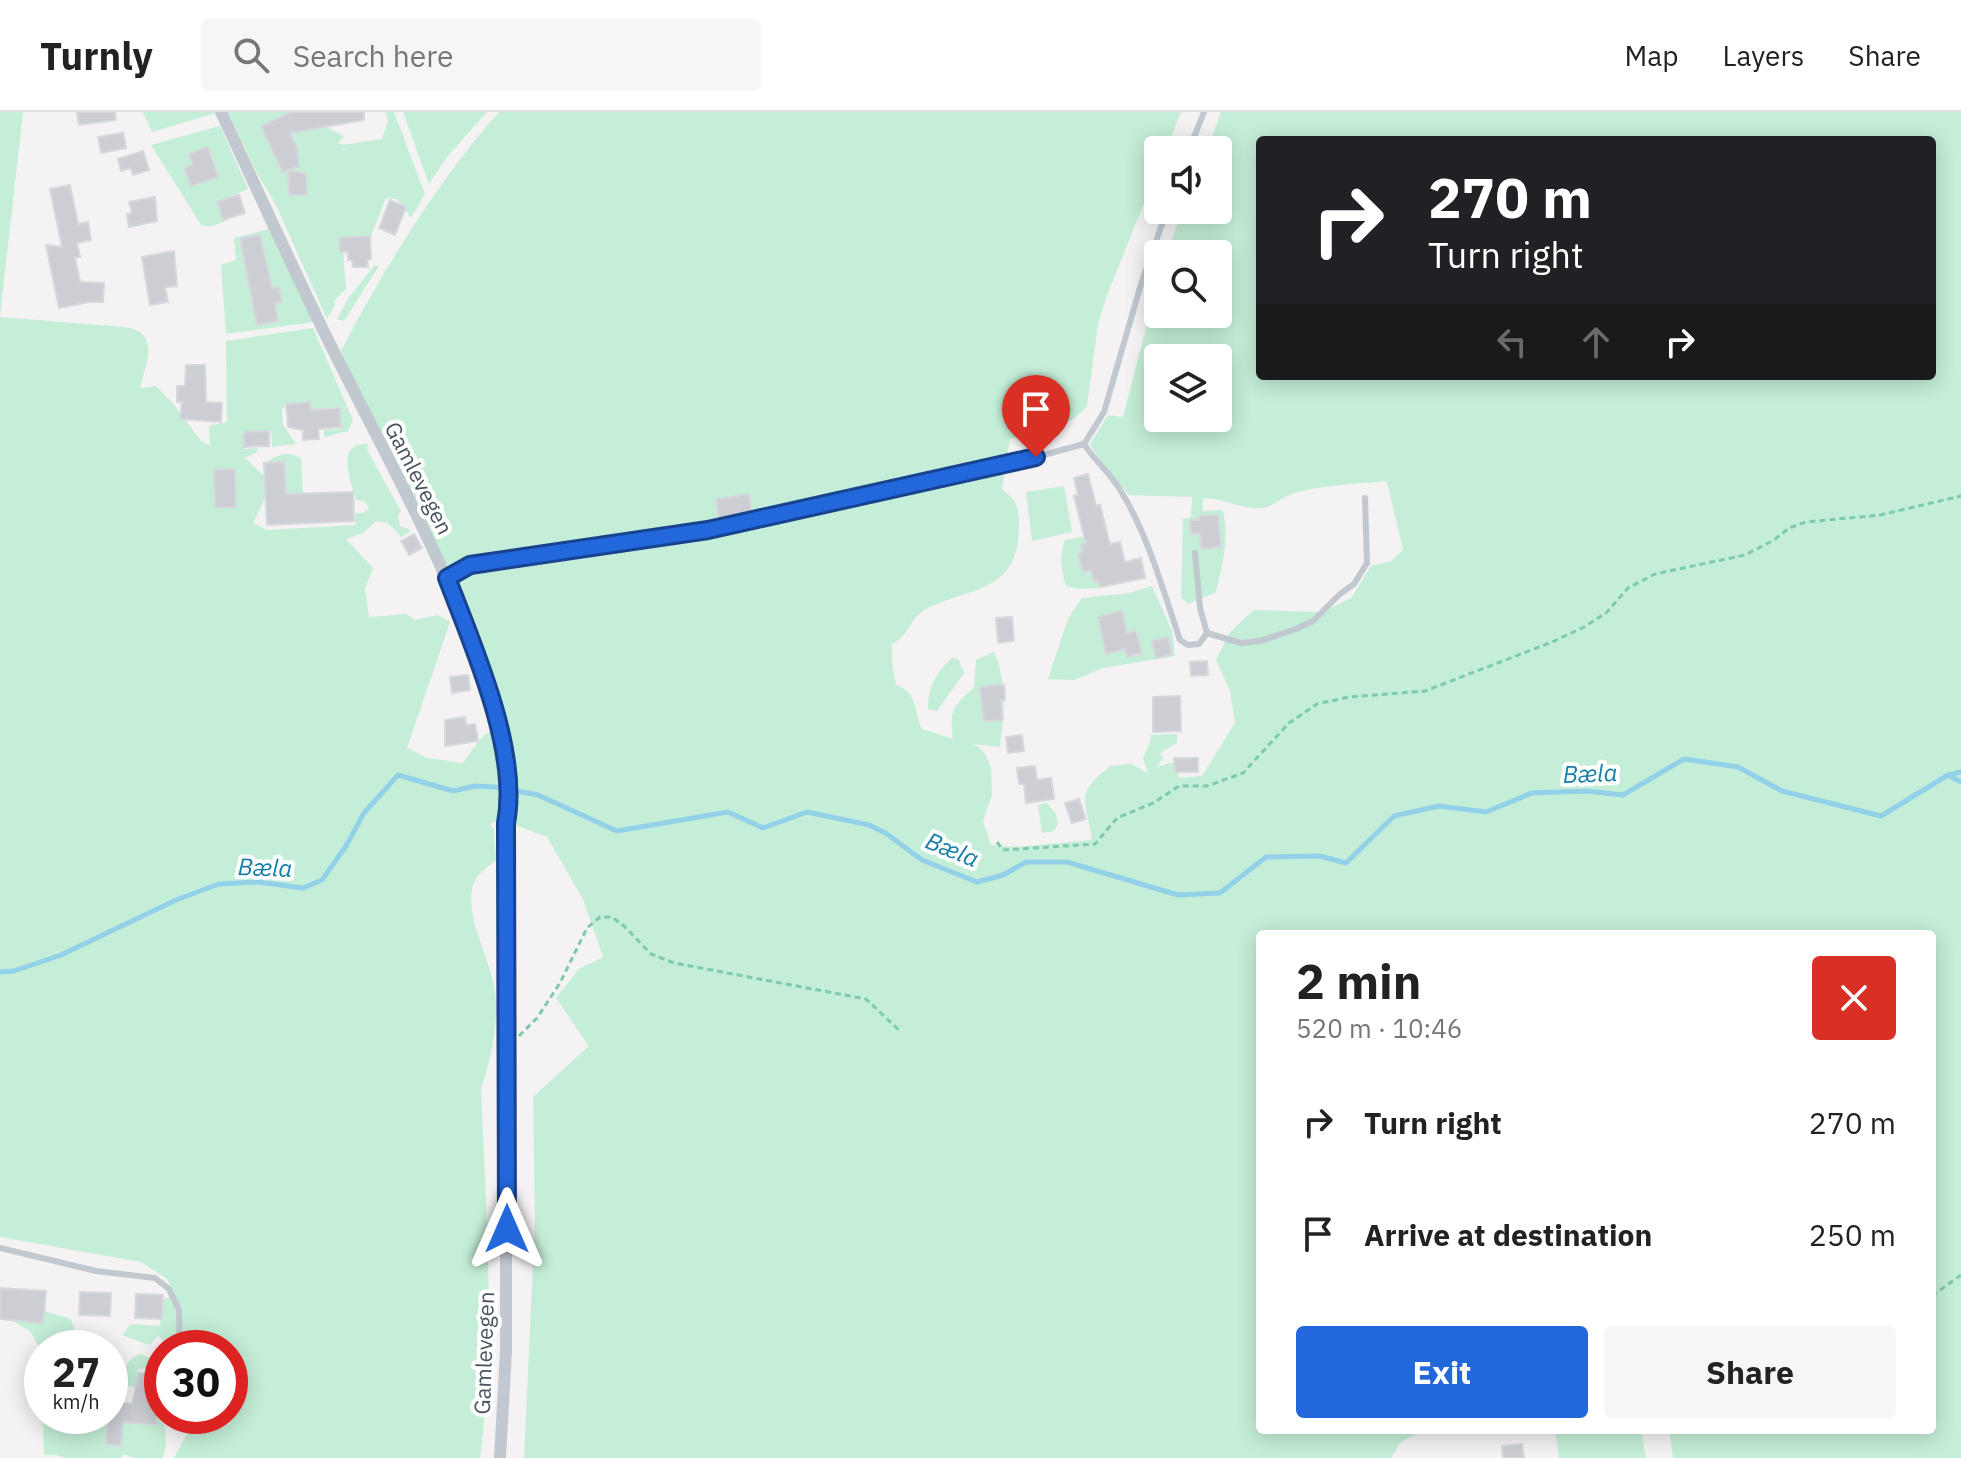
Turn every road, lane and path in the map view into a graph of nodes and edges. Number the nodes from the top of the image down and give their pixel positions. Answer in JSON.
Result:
{"nodes":[{"id":1,"x":221,"y":112,"type":"edge"},
{"id":2,"x":1204,"y":112,"type":"edge"},
{"id":3,"x":1195,"y":136,"type":"edge"},
{"id":4,"x":1162,"y":224,"type":"edge"},
{"id":5,"x":1084,"y":444,"type":"junction"},
{"id":6,"x":1961,"y":496,"type":"edge"},
{"id":7,"x":1365,"y":498,"type":"dead end"},
{"id":8,"x":1195,"y":553,"type":"dead end"},
{"id":9,"x":447,"y":578,"type":"junction"},
{"id":10,"x":1207,"y":633,"type":"junction"},
{"id":11,"x":997,"y":842,"type":"dead end"},
{"id":12,"x":901,"y":1032,"type":"dead end"},
{"id":13,"x":507,"y":1046,"type":"junction"},
{"id":14,"x":0,"y":1248,"type":"edge"},
{"id":15,"x":1961,"y":1275,"type":"edge"},
{"id":16,"x":1936,"y":1293,"type":"edge"},
{"id":17,"x":180,"y":1330,"type":"edge"},
{"id":18,"x":500,"y":1458,"type":"edge"}],
"edges":[{"from":1,"to":9,"type":"street","name":"Gamlevegen"},
{"from":2,"to":3,"type":"lane"},
{"from":4,"to":5,"type":"lane"},
{"from":5,"to":9,"type":"lane"},
{"from":5,"to":10,"type":"lane"},
{"from":6,"to":11,"type":"path"},
{"from":7,"to":10,"type":"lane"},
{"from":8,"to":10,"type":"lane"},
{"from":9,"to":13,"type":"street","name":"Gamlevegen"},
{"from":12,"to":13,"type":"path"},
{"from":13,"to":18,"type":"street","name":"Gamlevegen"},
{"from":14,"to":17,"type":"lane"},
{"from":15,"to":16,"type":"path"}]}
